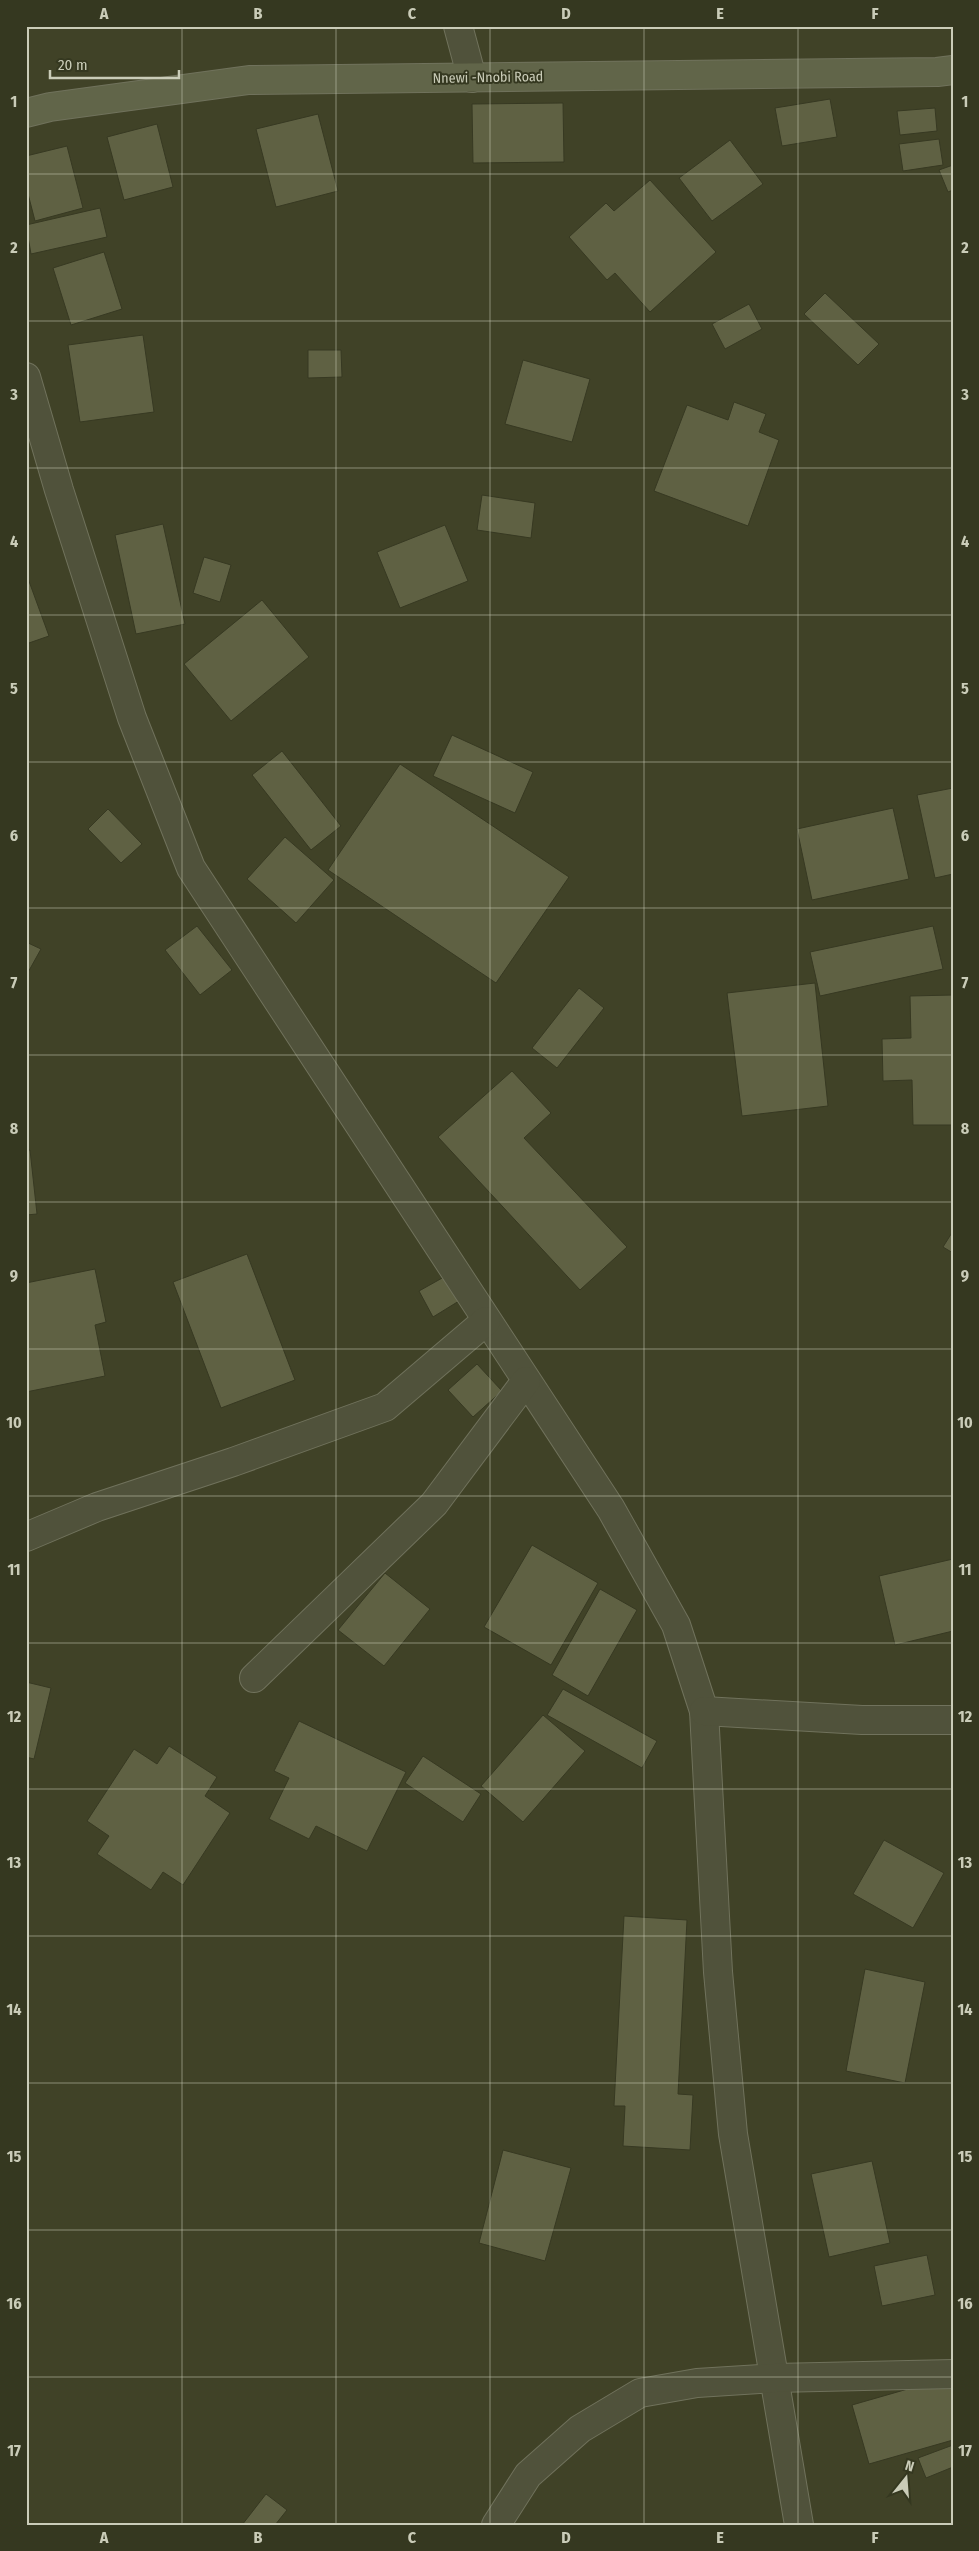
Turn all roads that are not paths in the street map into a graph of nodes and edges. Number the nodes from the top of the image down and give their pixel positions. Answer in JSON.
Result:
{"nodes":[{"id":1,"x":458,"y":26,"type":"edge"},
{"id":2,"x":953,"y":70,"type":"edge"},
{"id":3,"x":472,"y":78,"type":"junction"},
{"id":4,"x":26,"y":113,"type":"edge"},
{"id":5,"x":26,"y":377,"type":"edge"},
{"id":6,"x":486,"y":1321,"type":"junction"},
{"id":7,"x":526,"y":1381,"type":"junction"},
{"id":8,"x":26,"y":1537,"type":"edge"},
{"id":9,"x":254,"y":1678,"type":"dead end"},
{"id":10,"x":704,"y":1711,"type":"junction"},
{"id":11,"x":953,"y":1720,"type":"edge"},
{"id":12,"x":953,"y":2374,"type":"edge"},
{"id":13,"x":775,"y":2378,"type":"junction"},
{"id":14,"x":496,"y":2525,"type":"edge"},
{"id":15,"x":799,"y":2525,"type":"edge"}],
"edges":[{"from":1,"to":3,"type":"street"},
{"from":2,"to":3,"type":"main road","name":"Nnewi -Nnobi Road"},
{"from":3,"to":4,"type":"main road","name":"Nnewi -Nnobi Road"},
{"from":5,"to":6,"type":"street"},
{"from":6,"to":7,"type":"street"},
{"from":6,"to":8,"type":"street"},
{"from":7,"to":9,"type":"street"},
{"from":7,"to":10,"type":"street"},
{"from":10,"to":11,"type":"street"},
{"from":10,"to":13,"type":"street"},
{"from":12,"to":13,"type":"street"},
{"from":13,"to":14,"type":"street"},
{"from":13,"to":15,"type":"street"}]}
